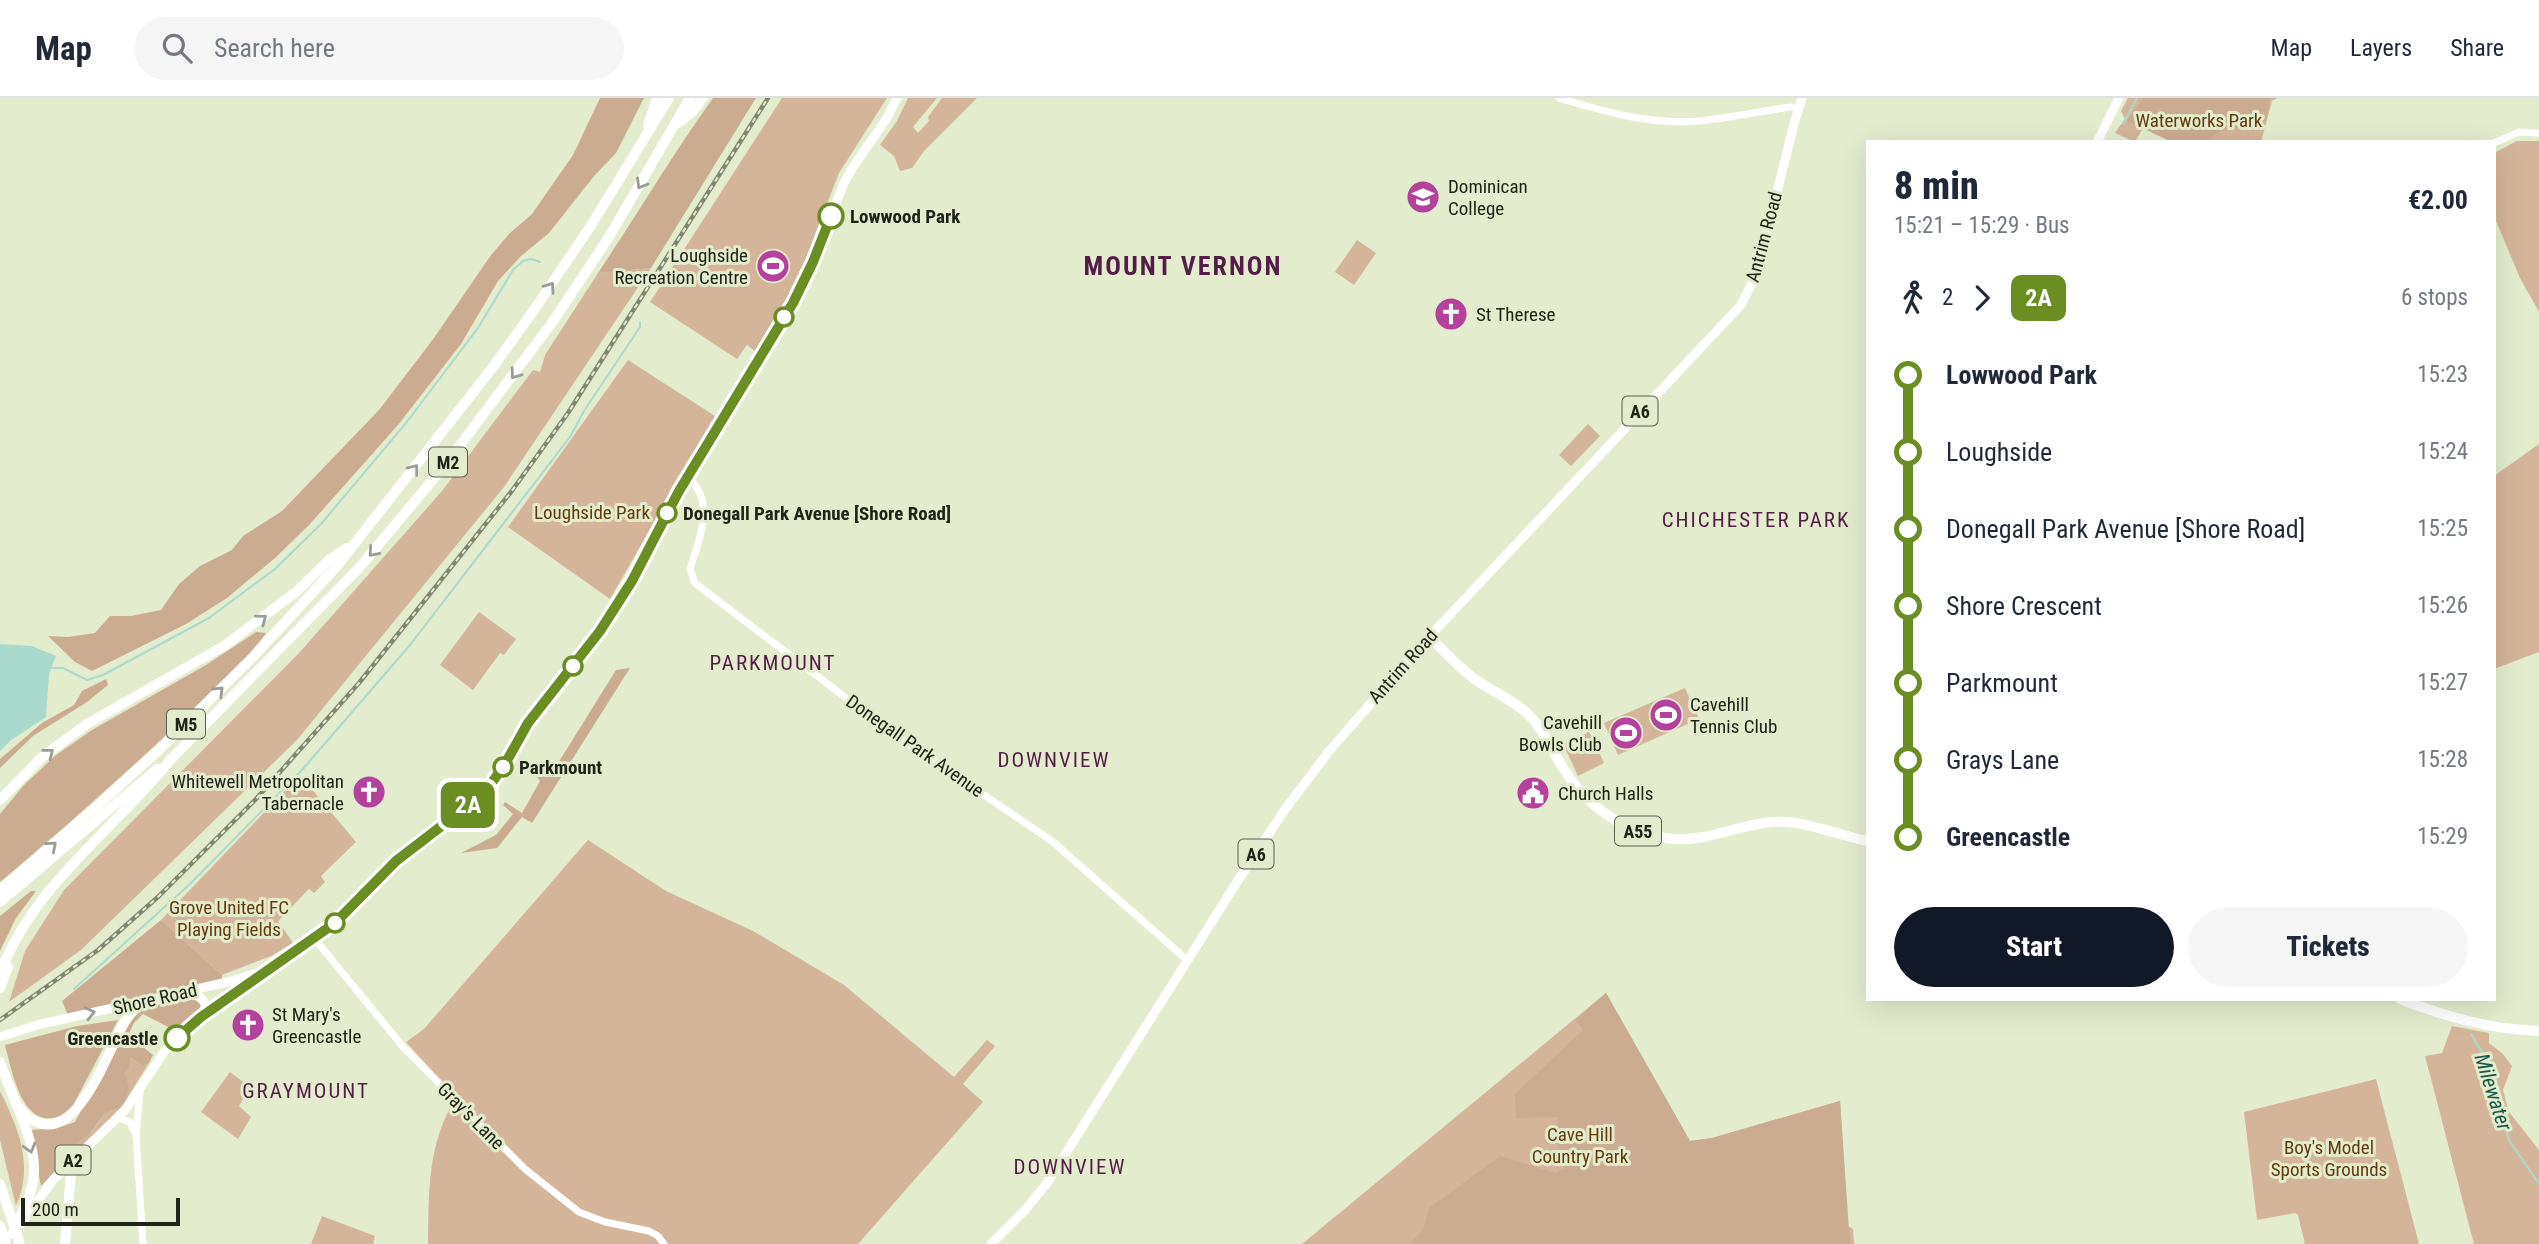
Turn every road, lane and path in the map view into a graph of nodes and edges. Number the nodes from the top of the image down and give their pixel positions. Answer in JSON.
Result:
{"nodes":[{"id":1,"x":657,"y":98,"type":"edge"},
{"id":2,"x":669,"y":98,"type":"edge"},
{"id":3,"x":690,"y":98,"type":"edge"},
{"id":4,"x":703,"y":98,"type":"edge"},
{"id":5,"x":1559,"y":98,"type":"edge"},
{"id":6,"x":1801,"y":98,"type":"edge"},
{"id":7,"x":2119,"y":98,"type":"edge"},
{"id":8,"x":896,"y":100,"type":"edge"},
{"id":9,"x":1780,"y":109,"type":"junction"},
{"id":10,"x":1798,"y":109,"type":"junction"},
{"id":11,"x":676,"y":126,"type":"junction"},
{"id":12,"x":2539,"y":133,"type":"edge"},
{"id":13,"x":646,"y":135,"type":"junction"},
{"id":14,"x":2098,"y":140,"type":"edge"},
{"id":15,"x":2496,"y":142,"type":"edge"},
{"id":16,"x":687,"y":477,"type":"junction"},
{"id":17,"x":355,"y":541,"type":"junction"},
{"id":18,"x":1429,"y":637,"type":"junction"},
{"id":19,"x":171,"y":759,"type":"junction"},
{"id":20,"x":0,"y":800,"type":"edge"},
{"id":21,"x":1866,"y":841,"type":"edge"},
{"id":22,"x":0,"y":890,"type":"edge"},
{"id":23,"x":0,"y":902,"type":"edge"},
{"id":24,"x":30,"y":916,"type":"junction"},
{"id":25,"x":314,"y":938,"type":"junction"},
{"id":26,"x":1187,"y":960,"type":"junction"},
{"id":27,"x":268,"y":970,"type":"junction"},
{"id":28,"x":0,"y":973,"type":"edge"},
{"id":29,"x":0,"y":988,"type":"edge"},
{"id":30,"x":180,"y":993,"type":"junction"},
{"id":31,"x":146,"y":1001,"type":"junction"},
{"id":32,"x":2406,"y":1001,"type":"edge"},
{"id":33,"x":201,"y":1017,"type":"junction"},
{"id":34,"x":2539,"y":1031,"type":"edge"},
{"id":35,"x":0,"y":1037,"type":"edge"},
{"id":36,"x":0,"y":1062,"type":"edge"},
{"id":37,"x":140,"y":1091,"type":"junction"},
{"id":38,"x":16,"y":1104,"type":"junction"},
{"id":39,"x":119,"y":1118,"type":"junction"},
{"id":40,"x":136,"y":1135,"type":"junction"},
{"id":41,"x":72,"y":1161,"type":"junction"},
{"id":42,"x":0,"y":1184,"type":"edge"},
{"id":43,"x":0,"y":1226,"type":"edge"},
{"id":44,"x":7,"y":1241,"type":"edge"},
{"id":45,"x":20,"y":1244,"type":"edge"},
{"id":46,"x":65,"y":1244,"type":"edge"},
{"id":47,"x":143,"y":1244,"type":"edge"},
{"id":48,"x":663,"y":1244,"type":"edge"},
{"id":49,"x":991,"y":1244,"type":"edge"}],
"edges":[{"from":1,"to":13,"type":"highway"},
{"from":2,"to":13,"type":"highway","number":"M2"},
{"from":3,"to":11,"type":"highway","number":"M2"},
{"from":4,"to":11,"type":"highway"},
{"from":5,"to":9,"type":"street"},
{"from":6,"to":9,"type":"street"},
{"from":6,"to":10,"type":"main road","name":"Antrim Road","number":"A6"},
{"from":7,"to":14,"type":"main road"},
{"from":8,"to":16,"type":"main road","name":"Shore Road","number":"A2"},
{"from":9,"to":10,"type":"street"},
{"from":10,"to":18,"type":"main road","name":"Antrim Road","number":"A6"},
{"from":11,"to":19,"type":"highway","number":"M2","one_way":true},
{"from":12,"to":15,"type":"street"},
{"from":17,"to":13,"type":"highway","number":"M2","one_way":true},
{"from":16,"to":25,"type":"main road","name":"Shore Road","number":"A2"},
{"from":16,"to":26,"type":"street","name":"Donegall Park Avenue"},
{"from":20,"to":17,"type":"highway","number":"M2","one_way":true},
{"from":22,"to":17,"type":"highway","number":"M5","one_way":true},
{"from":18,"to":21,"type":"highway","number":"A55"},
{"from":18,"to":26,"type":"main road","name":"Antrim Road","number":"A6"},
{"from":19,"to":23,"type":"highway","number":"M5"},
{"from":19,"to":24,"type":"highway","number":"M2"},
{"from":24,"to":28,"type":"highway","number":"M2"},
{"from":24,"to":29,"type":"highway"},
{"from":25,"to":27,"type":"main road","name":"Shore Road","number":"A2"},
{"from":25,"to":48,"type":"street","name":"Gray's Lane"},
{"from":26,"to":49,"type":"main road","name":"Antrim Road","number":"A6"},
{"from":27,"to":30,"type":"main road","name":"Shore Road","number":"A2"},
{"from":27,"to":33,"type":"main road","name":"Shore Road","number":"A2"},
{"from":30,"to":31,"type":"main road","name":"Shore Road","number":"A2"},
{"from":30,"to":33,"type":"main road"},
{"from":35,"to":31,"type":"main road","name":"Shore Road","number":"A2","one_way":true},
{"from":31,"to":38,"type":"highway"},
{"from":32,"to":34,"type":"highway"},
{"from":33,"to":37,"type":"main road","name":"Shore Road","number":"A2"},
{"from":36,"to":38,"type":"highway"},
{"from":37,"to":39,"type":"main road","name":"Shore Road","number":"A2"},
{"from":37,"to":40,"type":"street"},
{"from":38,"to":44,"type":"highway","one_way":true},
{"from":39,"to":40,"type":"street"},
{"from":39,"to":41,"type":"main road","name":"Shore Road","number":"A2"},
{"from":40,"to":47,"type":"street"},
{"from":41,"to":44,"type":"main road","name":"Shore Road","number":"A2"},
{"from":41,"to":46,"type":"highway"},
{"from":42,"to":45,"type":"highway"},
{"from":43,"to":44,"type":"highway"}]}
